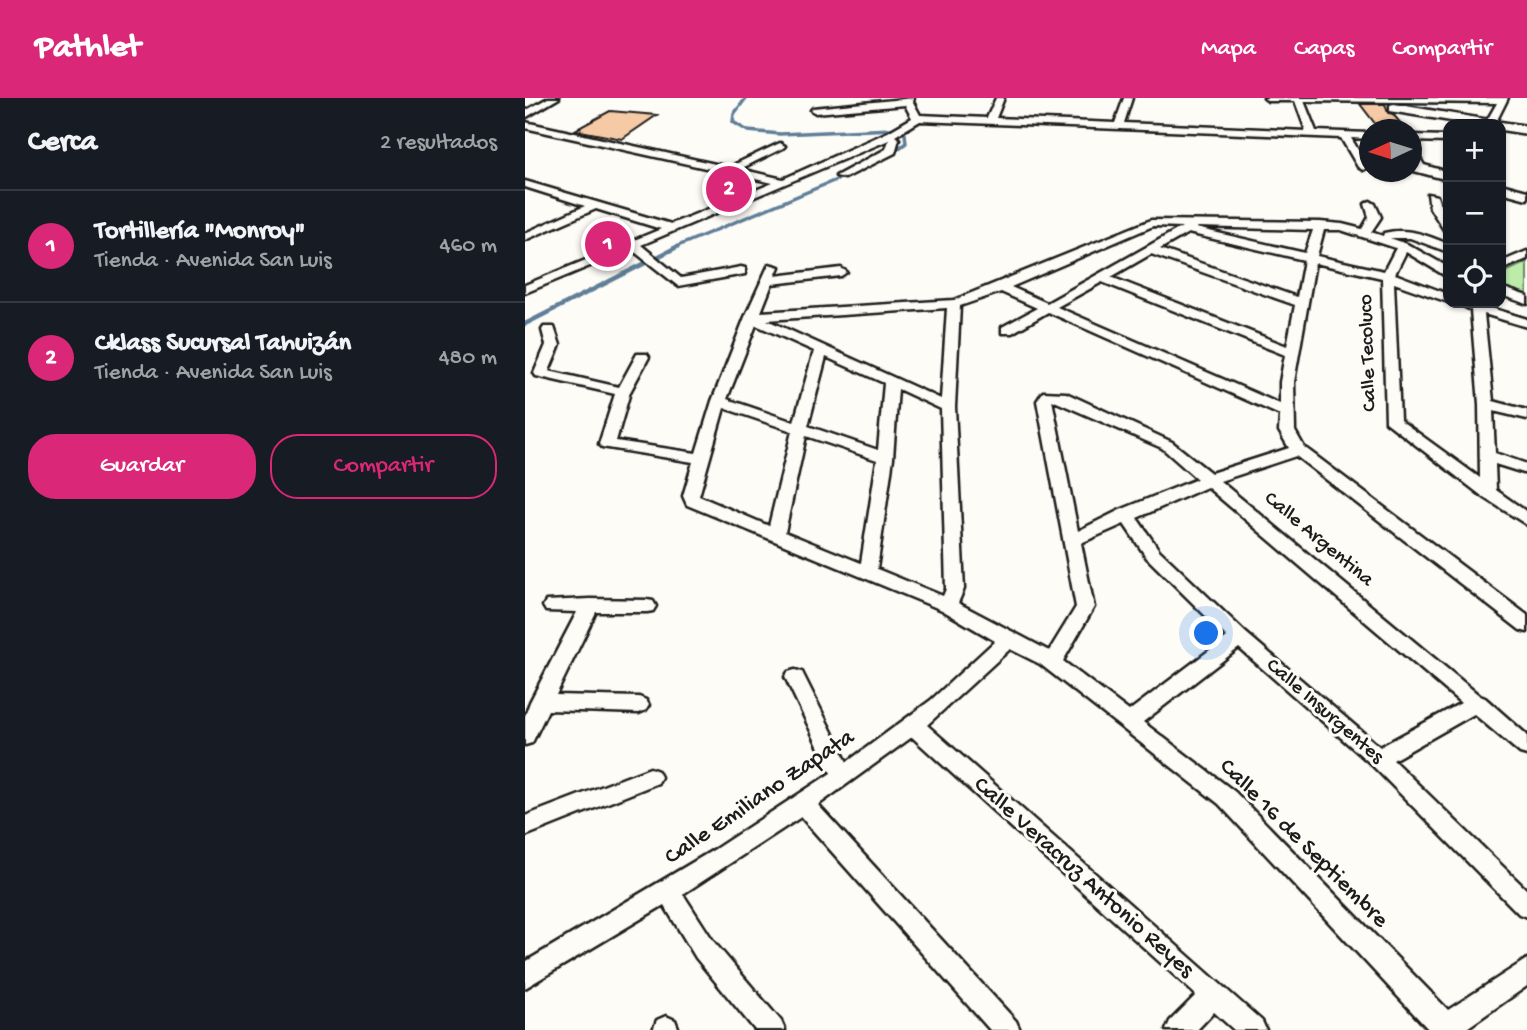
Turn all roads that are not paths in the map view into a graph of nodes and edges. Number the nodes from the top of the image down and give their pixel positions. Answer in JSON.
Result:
{"nodes":[{"id":1,"x":555,"y":98,"type":"edge"},
{"id":2,"x":1000,"y":98,"type":"edge"},
{"id":3,"x":1128,"y":98,"type":"edge"},
{"id":4,"x":1268,"y":98,"type":"edge"},
{"id":5,"x":1298,"y":98,"type":"edge"},
{"id":6,"x":1503,"y":99,"type":"edge"},
{"id":7,"x":909,"y":100,"type":"edge"},
{"id":8,"x":1391,"y":106,"type":"edge"},
{"id":9,"x":816,"y":110,"type":"dead end"},
{"id":10,"x":525,"y":115,"type":"edge"},
{"id":11,"x":917,"y":118,"type":"junction"},
{"id":12,"x":1462,"y":119,"type":"edge"},
{"id":13,"x":1493,"y":119,"type":"edge"},
{"id":14,"x":990,"y":121,"type":"junction"},
{"id":15,"x":525,"y":125,"type":"edge"},
{"id":16,"x":1118,"y":127,"type":"junction"},
{"id":17,"x":1506,"y":127,"type":"edge"},
{"id":18,"x":1527,"y":130,"type":"edge"},
{"id":19,"x":1312,"y":133,"type":"junction"},
{"id":20,"x":889,"y":135,"type":"junction"},
{"id":21,"x":1344,"y":135,"type":"junction"},
{"id":22,"x":1359,"y":136,"type":"edge"},
{"id":23,"x":1422,"y":138,"type":"edge"},
{"id":24,"x":1443,"y":139,"type":"edge"},
{"id":25,"x":780,"y":146,"type":"dead end"},
{"id":26,"x":1359,"y":160,"type":"edge"},
{"id":27,"x":1422,"y":169,"type":"edge"},
{"id":28,"x":731,"y":170,"type":"junction"},
{"id":29,"x":1443,"y":175,"type":"edge"},
{"id":30,"x":841,"y":176,"type":"dead end"},
{"id":31,"x":784,"y":182,"type":"junction"},
{"id":32,"x":525,"y":184,"type":"edge"},
{"id":33,"x":541,"y":189,"type":"junction"},
{"id":34,"x":1506,"y":189,"type":"edge"},
{"id":35,"x":1527,"y":194,"type":"edge"},
{"id":36,"x":1432,"y":196,"type":"dead end"},
{"id":37,"x":525,"y":197,"type":"edge"},
{"id":38,"x":1370,"y":204,"type":"dead end"},
{"id":39,"x":595,"y":205,"type":"junction"},
{"id":40,"x":1443,"y":220,"type":"edge"},
{"id":41,"x":1199,"y":223,"type":"junction"},
{"id":42,"x":1319,"y":225,"type":"junction"},
{"id":43,"x":671,"y":228,"type":"junction"},
{"id":44,"x":1187,"y":230,"type":"junction"},
{"id":45,"x":1366,"y":232,"type":"junction"},
{"id":46,"x":525,"y":237,"type":"edge"},
{"id":47,"x":1382,"y":237,"type":"junction"},
{"id":48,"x":1403,"y":246,"type":"junction"},
{"id":49,"x":1443,"y":246,"type":"edge"},
{"id":50,"x":636,"y":247,"type":"junction"},
{"id":51,"x":1152,"y":250,"type":"junction"},
{"id":52,"x":1527,"y":255,"type":"edge"},
{"id":53,"x":1310,"y":258,"type":"junction"},
{"id":54,"x":1506,"y":264,"type":"edge"},
{"id":55,"x":1443,"y":269,"type":"edge"},
{"id":56,"x":741,"y":271,"type":"dead end"},
{"id":57,"x":841,"y":272,"type":"dead end"},
{"id":58,"x":1388,"y":276,"type":"junction"},
{"id":59,"x":1103,"y":278,"type":"junction"},
{"id":60,"x":1003,"y":288,"type":"junction"},
{"id":61,"x":525,"y":289,"type":"edge"},
{"id":62,"x":1506,"y":293,"type":"edge"},
{"id":63,"x":1443,"y":296,"type":"edge"},
{"id":64,"x":1527,"y":300,"type":"edge"},
{"id":65,"x":1302,"y":303,"type":"junction"},
{"id":66,"x":954,"y":304,"type":"junction"},
{"id":67,"x":1047,"y":308,"type":"junction"},
{"id":68,"x":1470,"y":308,"type":"edge"},
{"id":69,"x":1480,"y":308,"type":"edge"},
{"id":70,"x":751,"y":317,"type":"junction"},
{"id":71,"x":1527,"y":323,"type":"edge"},
{"id":72,"x":549,"y":330,"type":"dead end"},
{"id":73,"x":1007,"y":330,"type":"dead end"},
{"id":74,"x":821,"y":349,"type":"junction"},
{"id":75,"x":1294,"y":354,"type":"junction"},
{"id":76,"x":642,"y":357,"type":"dead end"},
{"id":77,"x":891,"y":382,"type":"junction"},
{"id":78,"x":623,"y":392,"type":"junction"},
{"id":79,"x":719,"y":401,"type":"junction"},
{"id":80,"x":1486,"y":404,"type":"junction"},
{"id":81,"x":948,"y":407,"type":"junction"},
{"id":82,"x":1285,"y":412,"type":"junction"},
{"id":83,"x":1527,"y":415,"type":"edge"},
{"id":84,"x":800,"y":427,"type":"junction"},
{"id":85,"x":1298,"y":450,"type":"junction"},
{"id":86,"x":1487,"y":456,"type":"junction"},
{"id":87,"x":702,"y":458,"type":"junction"},
{"id":88,"x":885,"y":458,"type":"junction"},
{"id":89,"x":1527,"y":468,"type":"edge"},
{"id":90,"x":1210,"y":479,"type":"junction"},
{"id":91,"x":1488,"y":492,"type":"junction"},
{"id":92,"x":1126,"y":514,"type":"junction"},
{"id":93,"x":1527,"y":520,"type":"edge"},
{"id":94,"x":776,"y":534,"type":"junction"},
{"id":95,"x":1073,"y":540,"type":"junction"},
{"id":96,"x":868,"y":573,"type":"junction"},
{"id":97,"x":590,"y":605,"type":"junction"},
{"id":98,"x":949,"y":605,"type":"junction"},
{"id":99,"x":552,"y":606,"type":"dead end"},
{"id":100,"x":647,"y":606,"type":"dead end"},
{"id":101,"x":1527,"y":625,"type":"edge"},
{"id":102,"x":1239,"y":638,"type":"junction"},
{"id":103,"x":1008,"y":640,"type":"junction"},
{"id":104,"x":1047,"y":659,"type":"junction"},
{"id":105,"x":795,"y":677,"type":"dead end"},
{"id":106,"x":540,"y":702,"type":"junction"},
{"id":107,"x":1478,"y":703,"type":"junction"},
{"id":108,"x":639,"y":705,"type":"dead end"},
{"id":109,"x":1127,"y":723,"type":"junction"},
{"id":110,"x":913,"y":725,"type":"junction"},
{"id":111,"x":525,"y":737,"type":"edge"},
{"id":112,"x":1527,"y":747,"type":"edge"},
{"id":113,"x":1378,"y":758,"type":"junction"},
{"id":114,"x":843,"y":775,"type":"junction"},
{"id":115,"x":650,"y":778,"type":"dead end"},
{"id":116,"x":802,"y":803,"type":"junction"},
{"id":117,"x":525,"y":826,"type":"edge"},
{"id":118,"x":668,"y":891,"type":"junction"},
{"id":119,"x":1527,"y":906,"type":"edge"},
{"id":120,"x":1527,"y":971,"type":"edge"},
{"id":121,"x":525,"y":976,"type":"edge"},
{"id":122,"x":1213,"y":996,"type":"junction"},
{"id":123,"x":1444,"y":1028,"type":"edge"},
{"id":124,"x":772,"y":1030,"type":"edge"},
{"id":125,"x":1007,"y":1030,"type":"edge"},
{"id":126,"x":1179,"y":1030,"type":"edge"},
{"id":127,"x":1253,"y":1030,"type":"edge"}],
"edges":[{"from":1,"to":10,"type":"street"},
{"from":2,"to":14,"type":"street"},
{"from":3,"to":16,"type":"street"},
{"from":4,"to":5,"type":"street"},
{"from":5,"to":8,"type":"street"},
{"from":5,"to":19,"type":"street"},
{"from":6,"to":8,"type":"street"},
{"from":6,"to":13,"type":"street"},
{"from":7,"to":9,"type":"street"},
{"from":7,"to":11,"type":"street"},
{"from":8,"to":12,"type":"main road"},
{"from":11,"to":14,"type":"street"},
{"from":11,"to":20,"type":"street"},
{"from":14,"to":16,"type":"street"},
{"from":15,"to":28,"type":"street"},
{"from":16,"to":19,"type":"street"},
{"from":17,"to":18,"type":"main road"},
{"from":19,"to":21,"type":"street"},
{"from":20,"to":30,"type":"street"},
{"from":20,"to":31,"type":"street"},
{"from":21,"to":22,"type":"street"},
{"from":21,"to":26,"type":"street"},
{"from":23,"to":24,"type":"street"},
{"from":25,"to":28,"type":"street"},
{"from":27,"to":29,"type":"main road"},
{"from":28,"to":31,"type":"street"},
{"from":31,"to":43,"type":"street"},
{"from":32,"to":33,"type":"street"},
{"from":33,"to":37,"type":"street"},
{"from":33,"to":39,"type":"street"},
{"from":34,"to":35,"type":"main road"},
{"from":36,"to":40,"type":"street"},
{"from":38,"to":45,"type":"street"},
{"from":39,"to":43,"type":"street"},
{"from":39,"to":46,"type":"street"},
{"from":41,"to":42,"type":"street"},
{"from":41,"to":44,"type":"street"},
{"from":41,"to":60,"type":"street"},
{"from":42,"to":45,"type":"street"},
{"from":42,"to":53,"type":"street"},
{"from":43,"to":50,"type":"street"},
{"from":44,"to":51,"type":"street"},
{"from":44,"to":53,"type":"street"},
{"from":45,"to":47,"type":"street"},
{"from":47,"to":48,"type":"street"},
{"from":47,"to":49,"type":"street"},
{"from":48,"to":55,"type":"street"},
{"from":48,"to":58,"type":"street","name":"Calle Tecoluco"},
{"from":50,"to":56,"type":"street"},
{"from":50,"to":61,"type":"street"},
{"from":51,"to":59,"type":"street"},
{"from":51,"to":65,"type":"street"},
{"from":52,"to":54,"type":"street"},
{"from":53,"to":58,"type":"street"},
{"from":53,"to":65,"type":"street"},
{"from":57,"to":70,"type":"street"},
{"from":58,"to":63,"type":"street"},
{"from":58,"to":91,"type":"street","name":"Calle Tecoluco"},
{"from":59,"to":67,"type":"street"},
{"from":59,"to":75,"type":"street"},
{"from":60,"to":66,"type":"street"},
{"from":60,"to":67,"type":"street"},
{"from":62,"to":64,"type":"street"},
{"from":65,"to":75,"type":"street"},
{"from":66,"to":70,"type":"street"},
{"from":66,"to":81,"type":"street"},
{"from":67,"to":73,"type":"street"},
{"from":67,"to":82,"type":"street"},
{"from":68,"to":80,"type":"street"},
{"from":69,"to":71,"type":"street"},
{"from":70,"to":74,"type":"street"},
{"from":70,"to":79,"type":"street"},
{"from":72,"to":78,"type":"street"},
{"from":74,"to":77,"type":"street"},
{"from":74,"to":84,"type":"street"},
{"from":75,"to":82,"type":"street"},
{"from":76,"to":78,"type":"street"},
{"from":77,"to":81,"type":"street"},
{"from":77,"to":88,"type":"street"},
{"from":78,"to":87,"type":"street"},
{"from":79,"to":84,"type":"street"},
{"from":79,"to":87,"type":"street"},
{"from":80,"to":83,"type":"street"},
{"from":80,"to":86,"type":"street"},
{"from":81,"to":98,"type":"street"},
{"from":82,"to":85,"type":"street"},
{"from":84,"to":88,"type":"street"},
{"from":84,"to":94,"type":"street"},
{"from":85,"to":90,"type":"street"},
{"from":85,"to":101,"type":"street"},
{"from":86,"to":89,"type":"street"},
{"from":86,"to":91,"type":"street"},
{"from":87,"to":94,"type":"street","name":"Calle 16 de Septiembre"},
{"from":88,"to":96,"type":"street"},
{"from":90,"to":92,"type":"street"},
{"from":90,"to":95,"type":"street","name":"Calle Argentina"},
{"from":90,"to":107,"type":"street","name":"Calle Argentina"},
{"from":91,"to":93,"type":"street","name":"Calle Tecoluco"},
{"from":92,"to":95,"type":"street"},
{"from":92,"to":102,"type":"street","name":"Calle Insurgentes"},
{"from":94,"to":96,"type":"street","name":"Calle 16 de Septiembre"},
{"from":95,"to":104,"type":"street"},
{"from":96,"to":98,"type":"street","name":"Calle 16 de Septiembre"},
{"from":97,"to":99,"type":"street"},
{"from":97,"to":100,"type":"street"},
{"from":97,"to":106,"type":"street"},
{"from":98,"to":103,"type":"street","name":"Calle 16 de Septiembre"},
{"from":102,"to":109,"type":"street"},
{"from":102,"to":113,"type":"street","name":"Calle Insurgentes"},
{"from":103,"to":104,"type":"street","name":"Calle 16 de Septiembre"},
{"from":103,"to":110,"type":"street","name":"Calle Emiliano Zapata"},
{"from":104,"to":109,"type":"street","name":"Calle 16 de Septiembre"},
{"from":105,"to":114,"type":"street"},
{"from":106,"to":108,"type":"street"},
{"from":106,"to":111,"type":"street"},
{"from":107,"to":112,"type":"street","name":"Calle Argentina"},
{"from":107,"to":113,"type":"street"},
{"from":109,"to":123,"type":"street","name":"Calle 16 de Septiembre"},
{"from":110,"to":114,"type":"street","name":"Calle Emiliano Zapata"},
{"from":110,"to":122,"type":"street","name":"Calle Veracruz Antonio Reyes"},
{"from":113,"to":119,"type":"street","name":"Calle Insurgentes"},
{"from":114,"to":116,"type":"street","name":"Calle Emiliano Zapata"},
{"from":115,"to":117,"type":"street"},
{"from":116,"to":118,"type":"street","name":"Calle Emiliano Zapata"},
{"from":116,"to":125,"type":"street"},
{"from":118,"to":121,"type":"street","name":"Calle Emiliano Zapata"},
{"from":118,"to":124,"type":"street"},
{"from":120,"to":123,"type":"street"},
{"from":122,"to":126,"type":"street"},
{"from":122,"to":127,"type":"street","name":"Calle Veracruz Antonio Reyes"}]}
